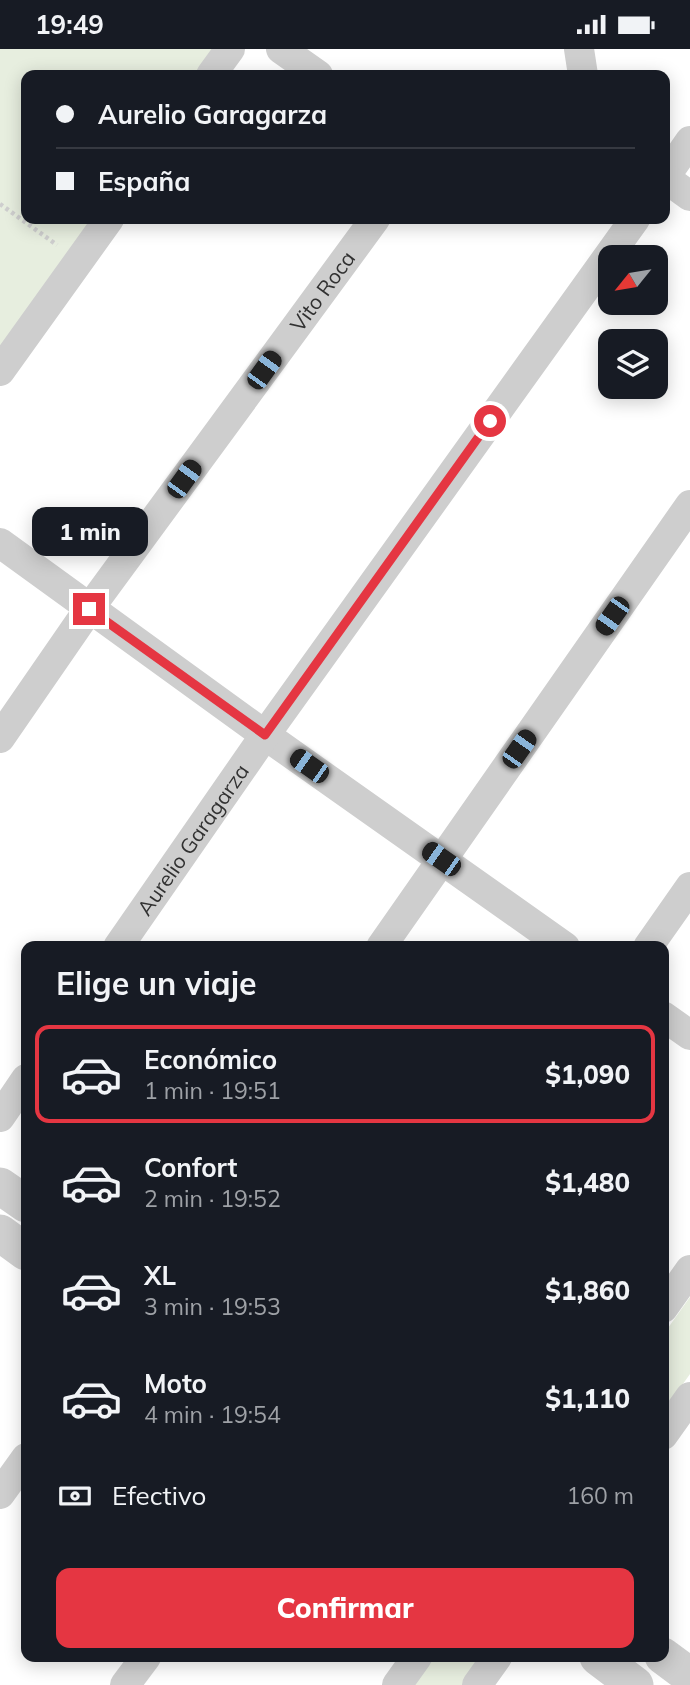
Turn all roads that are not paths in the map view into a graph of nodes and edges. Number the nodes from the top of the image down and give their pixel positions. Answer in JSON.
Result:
{"nodes":[{"id":1,"x":230,"y":49,"type":"edge"},
{"id":2,"x":281,"y":49,"type":"edge"},
{"id":3,"x":579,"y":49,"type":"edge"},
{"id":4,"x":215,"y":70,"type":"edge"},
{"id":5,"x":311,"y":70,"type":"edge"},
{"id":6,"x":582,"y":70,"type":"edge"},
{"id":7,"x":690,"y":141,"type":"edge"},
{"id":8,"x":670,"y":170,"type":"edge"},
{"id":9,"x":670,"y":181,"type":"edge"},
{"id":10,"x":690,"y":196,"type":"edge"},
{"id":11,"x":105,"y":224,"type":"edge"},
{"id":12,"x":371,"y":224,"type":"edge"},
{"id":13,"x":631,"y":224,"type":"edge"},
{"id":14,"x":0,"y":371,"type":"edge"},
{"id":15,"x":690,"y":505,"type":"edge"},
{"id":16,"x":0,"y":543,"type":"edge"},
{"id":17,"x":89,"y":609,"type":"junction"},
{"id":18,"x":265,"y":735,"type":"junction"},
{"id":19,"x":0,"y":738,"type":"edge"},
{"id":20,"x":441,"y":859,"type":"junction"},
{"id":21,"x":690,"y":887,"type":"edge"},
{"id":22,"x":122,"y":941,"type":"edge"},
{"id":23,"x":385,"y":941,"type":"edge"},
{"id":24,"x":557,"y":941,"type":"edge"},
{"id":25,"x":652,"y":941,"type":"edge"},
{"id":26,"x":669,"y":1020,"type":"edge"},
{"id":27,"x":690,"y":1035,"type":"edge"},
{"id":28,"x":21,"y":1086,"type":"edge"},
{"id":29,"x":0,"y":1117,"type":"edge"},
{"id":30,"x":0,"y":1186,"type":"edge"},
{"id":31,"x":21,"y":1201,"type":"edge"},
{"id":32,"x":0,"y":1233,"type":"edge"},
{"id":33,"x":21,"y":1248,"type":"edge"},
{"id":34,"x":690,"y":1269,"type":"edge"},
{"id":35,"x":669,"y":1299,"type":"edge"},
{"id":36,"x":690,"y":1397,"type":"edge"},
{"id":37,"x":669,"y":1427,"type":"edge"},
{"id":38,"x":21,"y":1465,"type":"edge"},
{"id":39,"x":0,"y":1495,"type":"edge"},
{"id":40,"x":669,"y":1660,"type":"edge"},
{"id":41,"x":142,"y":1662,"type":"edge"},
{"id":42,"x":413,"y":1662,"type":"edge"},
{"id":43,"x":493,"y":1662,"type":"edge"},
{"id":44,"x":605,"y":1662,"type":"edge"},
{"id":45,"x":690,"y":1676,"type":"edge"},
{"id":46,"x":125,"y":1685,"type":"edge"},
{"id":47,"x":397,"y":1685,"type":"edge"},
{"id":48,"x":477,"y":1685,"type":"edge"},
{"id":49,"x":635,"y":1685,"type":"edge"}],
"edges":[{"from":1,"to":4,"type":"street"},
{"from":2,"to":5,"type":"street"},
{"from":3,"to":6,"type":"street"},
{"from":7,"to":8,"type":"street"},
{"from":9,"to":10,"type":"street"},
{"from":11,"to":14,"type":"street"},
{"from":12,"to":17,"type":"street","name":"Vito Roca"},
{"from":13,"to":18,"type":"street","name":"Aurelio Garagarza"},
{"from":15,"to":20,"type":"street"},
{"from":16,"to":17,"type":"street"},
{"from":17,"to":18,"type":"street"},
{"from":17,"to":19,"type":"street","name":"Vito Roca"},
{"from":18,"to":20,"type":"street"},
{"from":18,"to":22,"type":"street","name":"Aurelio Garagarza"},
{"from":20,"to":23,"type":"street"},
{"from":20,"to":24,"type":"street"},
{"from":21,"to":25,"type":"street"},
{"from":26,"to":27,"type":"street"},
{"from":28,"to":29,"type":"street"},
{"from":30,"to":31,"type":"street"},
{"from":32,"to":33,"type":"street"},
{"from":34,"to":35,"type":"street"},
{"from":36,"to":37,"type":"street"},
{"from":38,"to":39,"type":"street"},
{"from":40,"to":45,"type":"street"},
{"from":41,"to":46,"type":"street"},
{"from":42,"to":47,"type":"street"},
{"from":43,"to":48,"type":"street"},
{"from":44,"to":49,"type":"street"}]}
